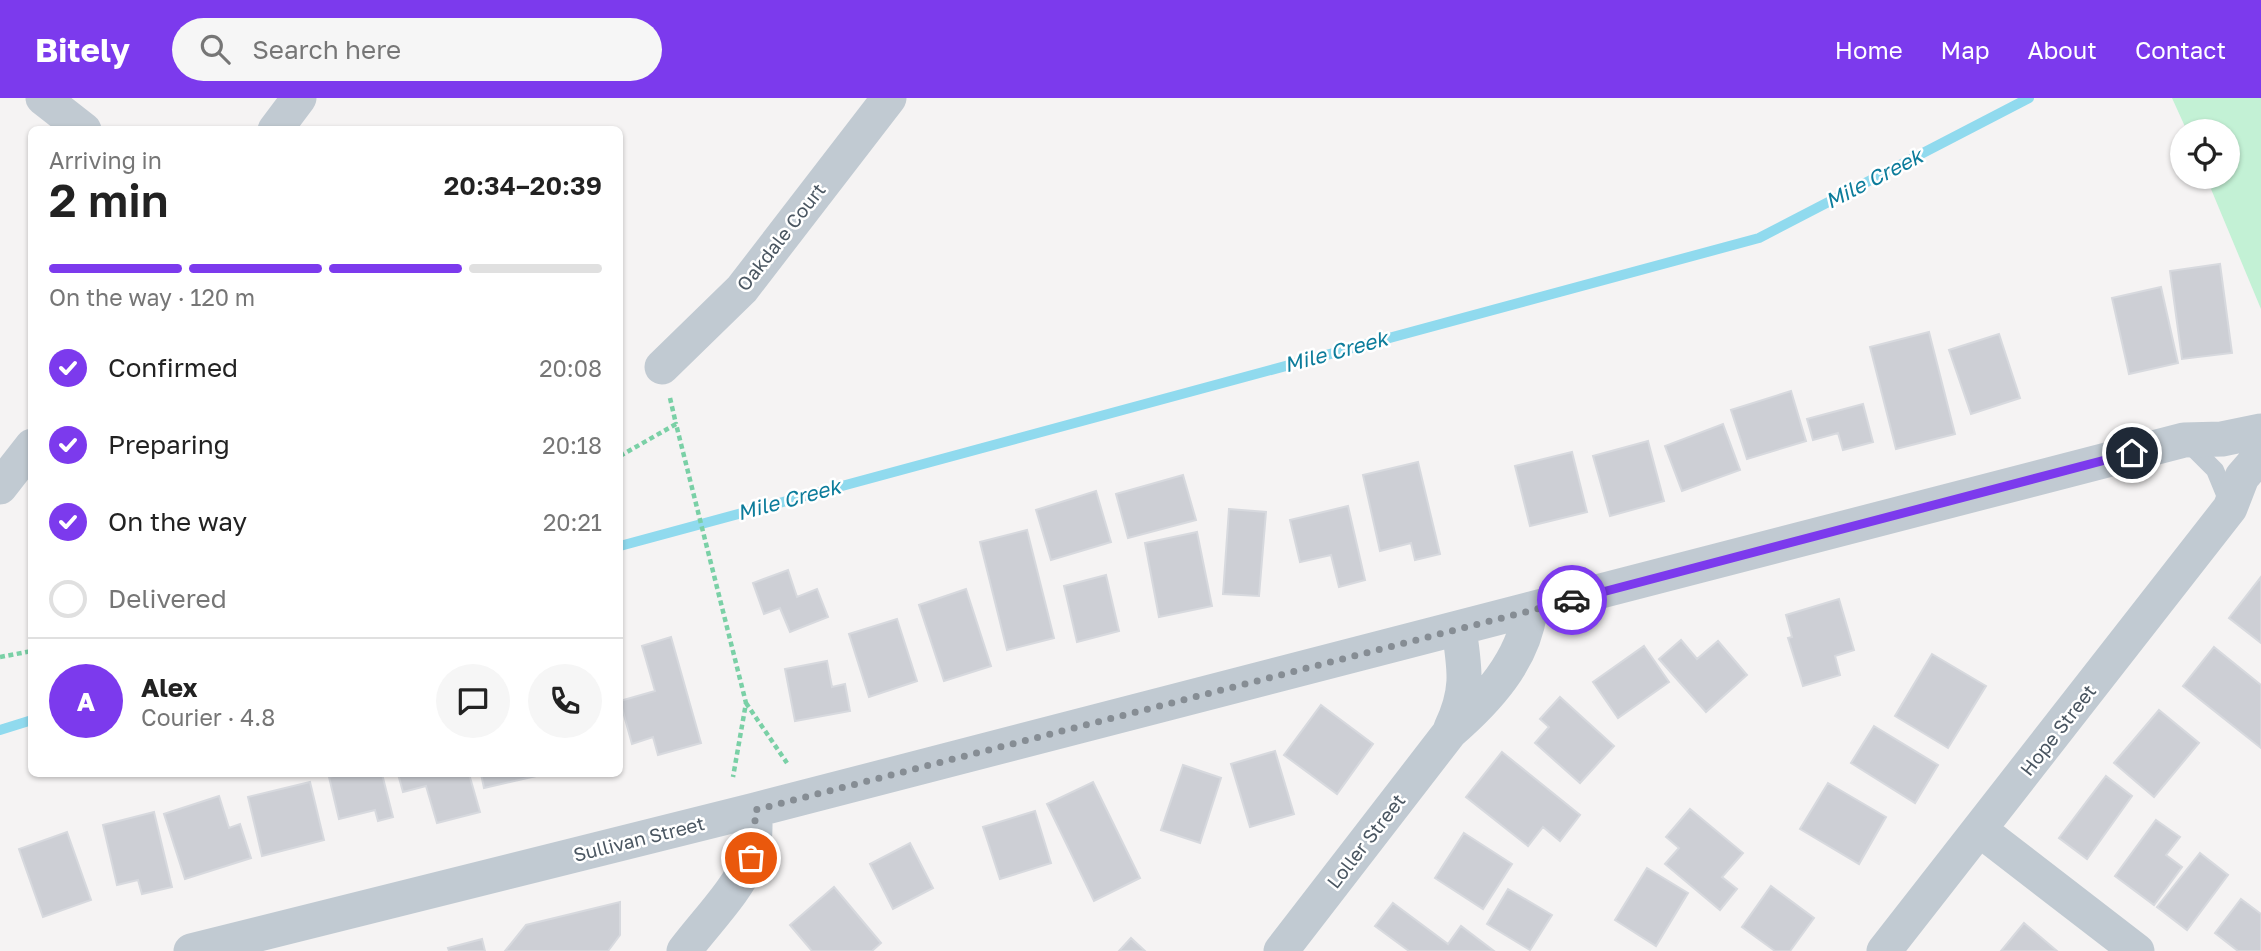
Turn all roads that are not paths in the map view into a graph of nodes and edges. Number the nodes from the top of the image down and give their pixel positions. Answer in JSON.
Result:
{"nodes":[{"id":1,"x":43,"y":98,"type":"edge"},
{"id":2,"x":299,"y":98,"type":"edge"},
{"id":3,"x":889,"y":98,"type":"edge"},
{"id":4,"x":79,"y":126,"type":"edge"},
{"id":5,"x":278,"y":126,"type":"edge"},
{"id":6,"x":662,"y":367,"type":"dead end"},
{"id":7,"x":2261,"y":410,"type":"edge"},
{"id":8,"x":2261,"y":431,"type":"edge"},
{"id":9,"x":2184,"y":440,"type":"junction"},
{"id":10,"x":28,"y":451,"type":"edge"},
{"id":11,"x":2261,"y":455,"type":"edge"},
{"id":12,"x":2261,"y":484,"type":"edge"},
{"id":13,"x":0,"y":486,"type":"edge"},
{"id":14,"x":2230,"y":508,"type":"junction"},
{"id":15,"x":1530,"y":611,"type":"junction"},
{"id":16,"x":1459,"y":629,"type":"junction"},
{"id":17,"x":1450,"y":732,"type":"junction"},
{"id":18,"x":755,"y":810,"type":"junction"},
{"id":19,"x":1980,"y":830,"type":"junction"},
{"id":20,"x":191,"y":951,"type":"edge"},
{"id":21,"x":684,"y":951,"type":"edge"},
{"id":22,"x":1281,"y":951,"type":"edge"},
{"id":23,"x":1884,"y":951,"type":"edge"},
{"id":24,"x":2137,"y":951,"type":"edge"}],
"edges":[{"from":1,"to":4,"type":"street"},
{"from":2,"to":5,"type":"street"},
{"from":3,"to":6,"type":"street","name":"Oakdale Court"},
{"from":7,"to":9,"type":"street","name":"Sullivan Street"},
{"from":8,"to":9,"type":"street","name":"Sullivan Street"},
{"from":9,"to":14,"type":"lane"},
{"from":9,"to":15,"type":"street","name":"Sullivan Street"},
{"from":10,"to":13,"type":"street"},
{"from":11,"to":14,"type":"street","name":"Hope Street"},
{"from":12,"to":14,"type":"street","name":"Hope Street"},
{"from":14,"to":19,"type":"street","name":"Hope Street"},
{"from":15,"to":16,"type":"street","name":"Sullivan Street"},
{"from":15,"to":17,"type":"street","name":"Loller Street"},
{"from":16,"to":17,"type":"street","name":"Loller Street"},
{"from":16,"to":18,"type":"street","name":"Sullivan Street"},
{"from":17,"to":22,"type":"street","name":"Loller Street"},
{"from":18,"to":20,"type":"street","name":"Sullivan Street"},
{"from":18,"to":21,"type":"street"},
{"from":19,"to":23,"type":"street","name":"Hope Street"},
{"from":19,"to":24,"type":"street"}]}
